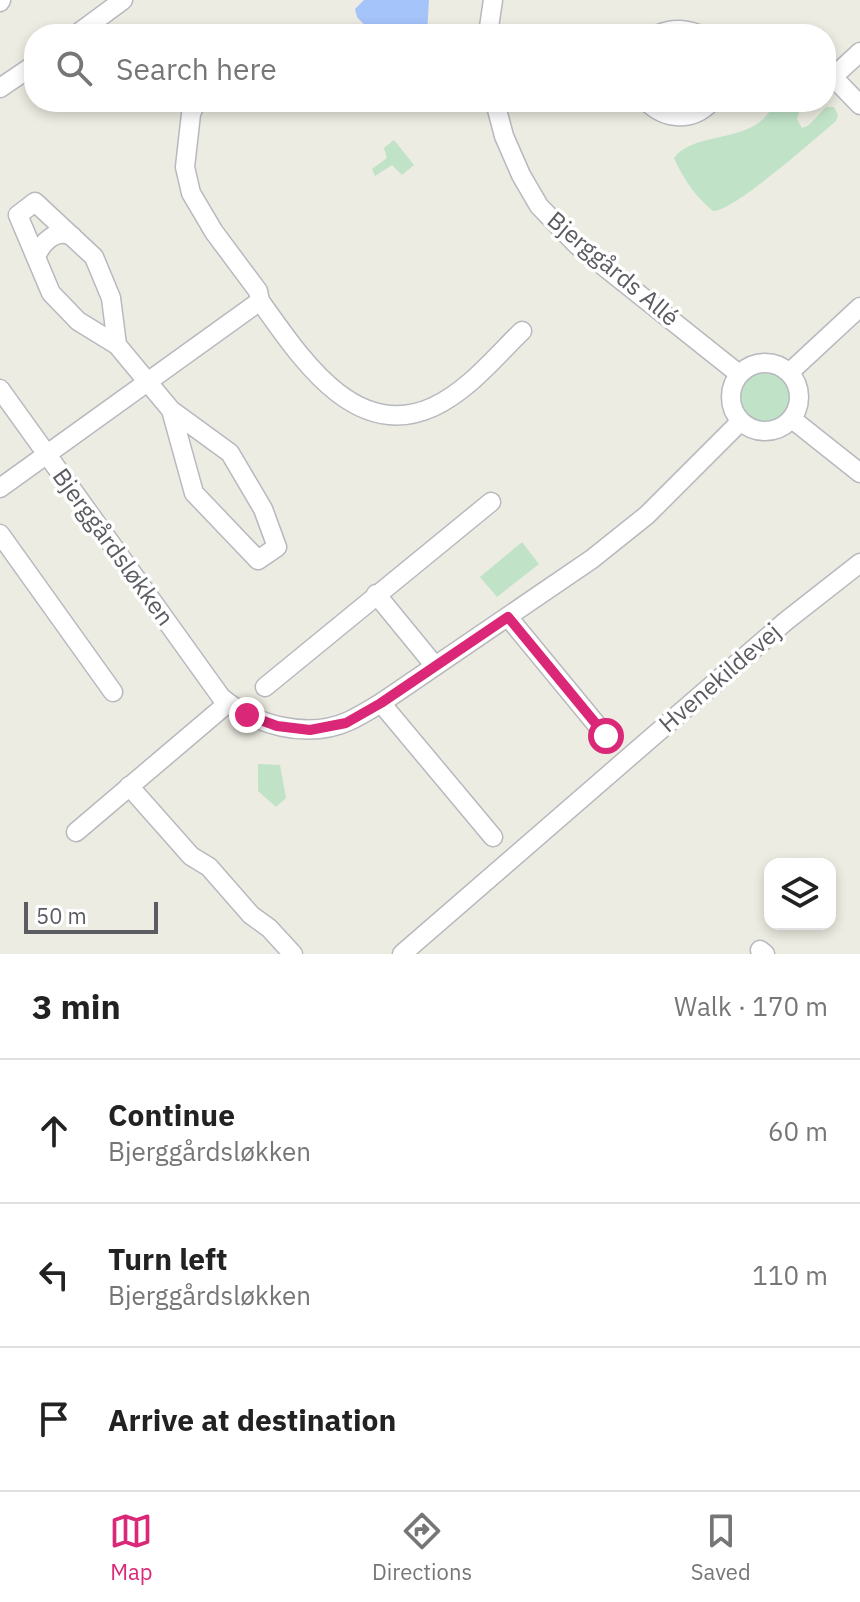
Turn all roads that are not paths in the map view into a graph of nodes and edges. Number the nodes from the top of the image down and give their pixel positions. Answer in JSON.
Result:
{"nodes":[{"id":1,"x":123,"y":0,"type":"edge"},
{"id":2,"x":493,"y":0,"type":"edge"},
{"id":3,"x":91,"y":24,"type":"edge"},
{"id":4,"x":489,"y":24,"type":"edge"},
{"id":5,"x":860,"y":52,"type":"edge"},
{"id":6,"x":836,"y":71,"type":"edge"},
{"id":7,"x":24,"y":72,"type":"edge"},
{"id":8,"x":836,"y":83,"type":"edge"},
{"id":9,"x":0,"y":88,"type":"edge"},
{"id":10,"x":860,"y":105,"type":"edge"},
{"id":11,"x":192,"y":112,"type":"edge"},
{"id":12,"x":498,"y":112,"type":"edge"},
{"id":13,"x":660,"y":112,"type":"edge"},
{"id":14,"x":698,"y":112,"type":"edge"},
{"id":15,"x":72,"y":236,"type":"junction"},
{"id":16,"x":36,"y":257,"type":"junction"},
{"id":17,"x":260,"y":301,"type":"junction"},
{"id":18,"x":860,"y":307,"type":"edge"},
{"id":19,"x":522,"y":331,"type":"dead end"},
{"id":20,"x":117,"y":345,"type":"junction"},
{"id":21,"x":790,"y":372,"type":"junction"},
{"id":22,"x":739,"y":374,"type":"junction"},
{"id":23,"x":148,"y":381,"type":"junction"},
{"id":24,"x":0,"y":389,"type":"edge"},
{"id":25,"x":171,"y":410,"type":"junction"},
{"id":26,"x":792,"y":419,"type":"junction"},
{"id":27,"x":740,"y":422,"type":"junction"},
{"id":28,"x":46,"y":455,"type":"junction"},
{"id":29,"x":860,"y":473,"type":"edge"},
{"id":30,"x":0,"y":488,"type":"edge"},
{"id":31,"x":491,"y":502,"type":"dead end"},
{"id":32,"x":0,"y":534,"type":"edge"},
{"id":33,"x":860,"y":563,"type":"edge"},
{"id":34,"x":376,"y":594,"type":"junction"},
{"id":35,"x":508,"y":617,"type":"junction"},
{"id":36,"x":435,"y":666,"type":"junction"},
{"id":37,"x":265,"y":687,"type":"dead end"},
{"id":38,"x":113,"y":692,"type":"dead end"},
{"id":39,"x":228,"y":703,"type":"junction"},
{"id":40,"x":381,"y":703,"type":"junction"},
{"id":41,"x":606,"y":736,"type":"dead end"},
{"id":42,"x":129,"y":786,"type":"junction"},
{"id":43,"x":76,"y":832,"type":"dead end"},
{"id":44,"x":493,"y":837,"type":"dead end"},
{"id":45,"x":293,"y":954,"type":"edge"},
{"id":46,"x":402,"y":954,"type":"edge"}],
"edges":[{"from":1,"to":3,"type":"street"},
{"from":2,"to":4,"type":"street"},
{"from":5,"to":6,"type":"street"},
{"from":7,"to":9,"type":"street"},
{"from":8,"to":10,"type":"street"},
{"from":11,"to":17,"type":"street"},
{"from":12,"to":22,"type":"street","name":"Bjerggårds Allé"},
{"from":13,"to":14,"type":"street"},
{"from":15,"to":16,"type":"street"},
{"from":15,"to":16,"type":"street"},
{"from":15,"to":20,"type":"street"},
{"from":16,"to":20,"type":"street"},
{"from":17,"to":19,"type":"street"},
{"from":17,"to":23,"type":"street"},
{"from":18,"to":21,"type":"street"},
{"from":20,"to":23,"type":"street"},
{"from":21,"to":22,"type":"street"},
{"from":21,"to":26,"type":"street"},
{"from":22,"to":27,"type":"street"},
{"from":23,"to":25,"type":"street"},
{"from":23,"to":28,"type":"street"},
{"from":24,"to":28,"type":"street","name":"Bjerggårdsløkken"},
{"from":25,"to":25,"type":"street"},
{"from":26,"to":27,"type":"street"},
{"from":26,"to":29,"type":"street"},
{"from":27,"to":35,"type":"street","name":"Bjerggårdsløkken"},
{"from":28,"to":30,"type":"street"},
{"from":28,"to":39,"type":"street","name":"Bjerggårdsløkken"},
{"from":31,"to":34,"type":"street"},
{"from":32,"to":38,"type":"street"},
{"from":33,"to":46,"type":"street","name":"Hvenekildevej"},
{"from":34,"to":36,"type":"street"},
{"from":34,"to":37,"type":"street"},
{"from":35,"to":36,"type":"street","name":"Bjerggårdsløkken"},
{"from":35,"to":41,"type":"street"},
{"from":36,"to":40,"type":"street","name":"Bjerggårdsløkken"},
{"from":39,"to":40,"type":"street","name":"Bjerggårdsløkken"},
{"from":39,"to":42,"type":"street"},
{"from":40,"to":44,"type":"street"},
{"from":42,"to":43,"type":"street"},
{"from":42,"to":45,"type":"street"}]}
